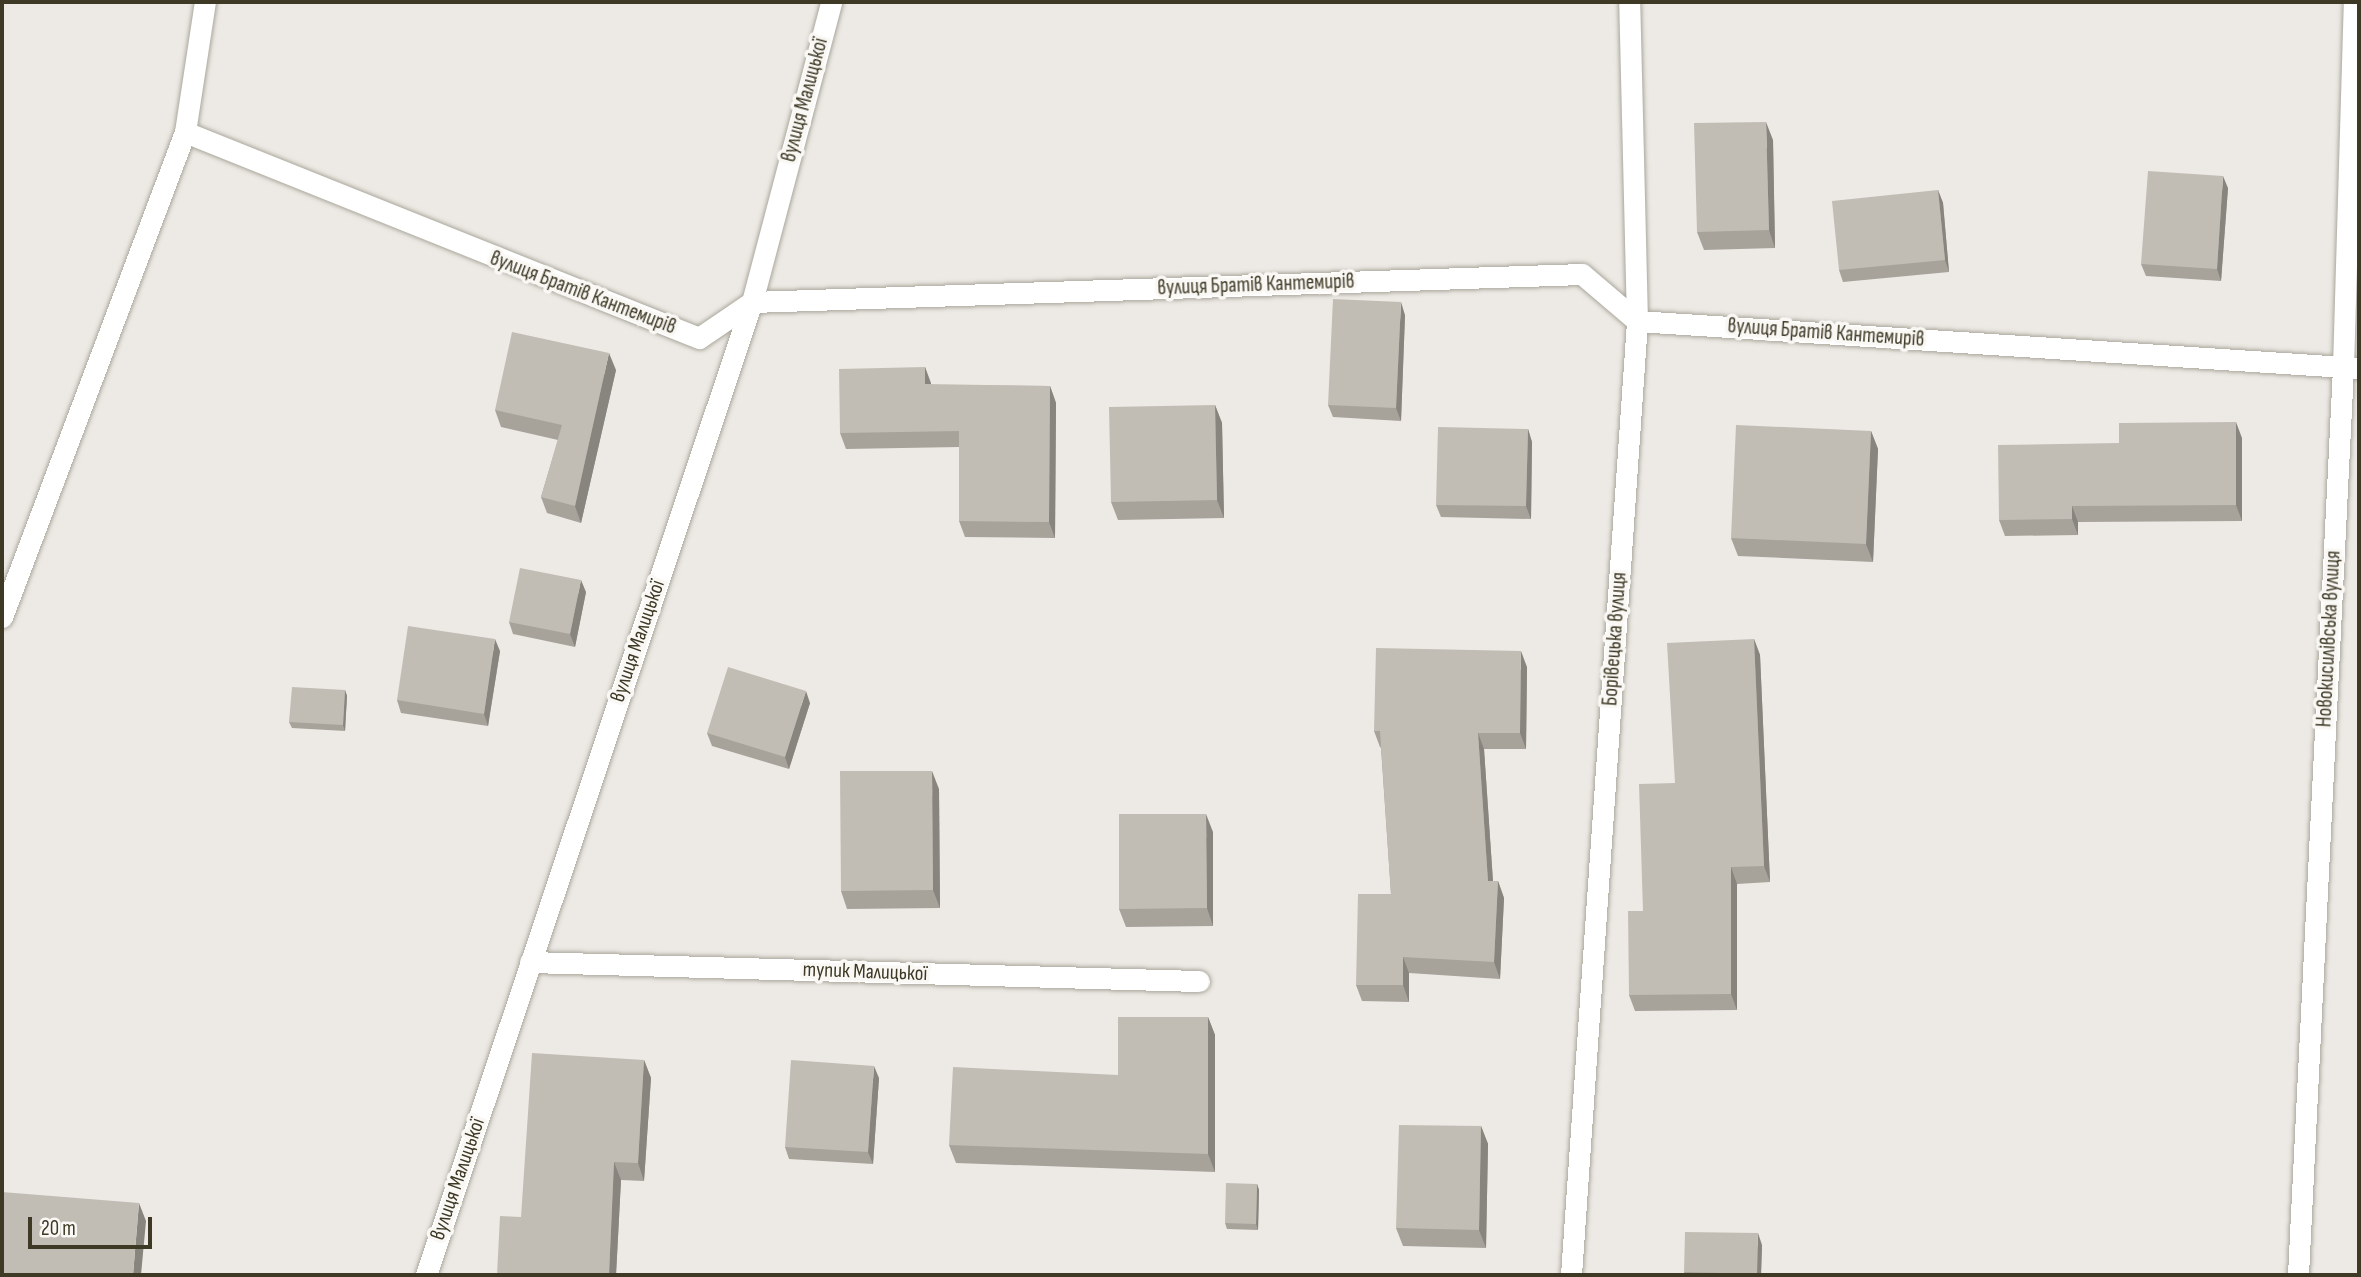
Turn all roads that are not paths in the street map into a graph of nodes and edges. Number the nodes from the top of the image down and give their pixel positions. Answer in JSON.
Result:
{"nodes":[{"id":1,"x":205,"y":2,"type":"edge"},
{"id":2,"x":831,"y":2,"type":"edge"},
{"id":3,"x":1629,"y":2,"type":"edge"},
{"id":4,"x":2354,"y":2,"type":"edge"},
{"id":5,"x":185,"y":132,"type":"junction"},
{"id":6,"x":752,"y":302,"type":"junction"},
{"id":7,"x":1637,"y":321,"type":"junction"},
{"id":8,"x":2351,"y":368,"type":"edge"},
{"id":9,"x":2,"y":617,"type":"edge"},
{"id":10,"x":530,"y":962,"type":"junction"},
{"id":11,"x":1199,"y":981,"type":"dead end"},
{"id":12,"x":426,"y":1275,"type":"edge"},
{"id":13,"x":1571,"y":1275,"type":"edge"},
{"id":14,"x":2298,"y":1275,"type":"edge"}],
"edges":[{"from":1,"to":5,"type":"street"},
{"from":2,"to":6,"type":"street","name":"вулиця Малицької"},
{"from":3,"to":7,"type":"street","name":"Борівецька вулиця"},
{"from":4,"to":8,"type":"street","name":"Новокисилівська вулиця"},
{"from":5,"to":6,"type":"street","name":"вулиця Братів Кантемирів"},
{"from":5,"to":9,"type":"street"},
{"from":6,"to":7,"type":"street","name":"вулиця Братів Кантемирів"},
{"from":6,"to":10,"type":"street","name":"вулиця Малицької"},
{"from":7,"to":8,"type":"street","name":"вулиця Братів Кантемирів"},
{"from":7,"to":13,"type":"street","name":"Борівецька вулиця"},
{"from":8,"to":14,"type":"street","name":"Новокисилівська вулиця"},
{"from":10,"to":11,"type":"street","name":"тупик Малицької"},
{"from":10,"to":12,"type":"street","name":"вулиця Малицької"}]}
